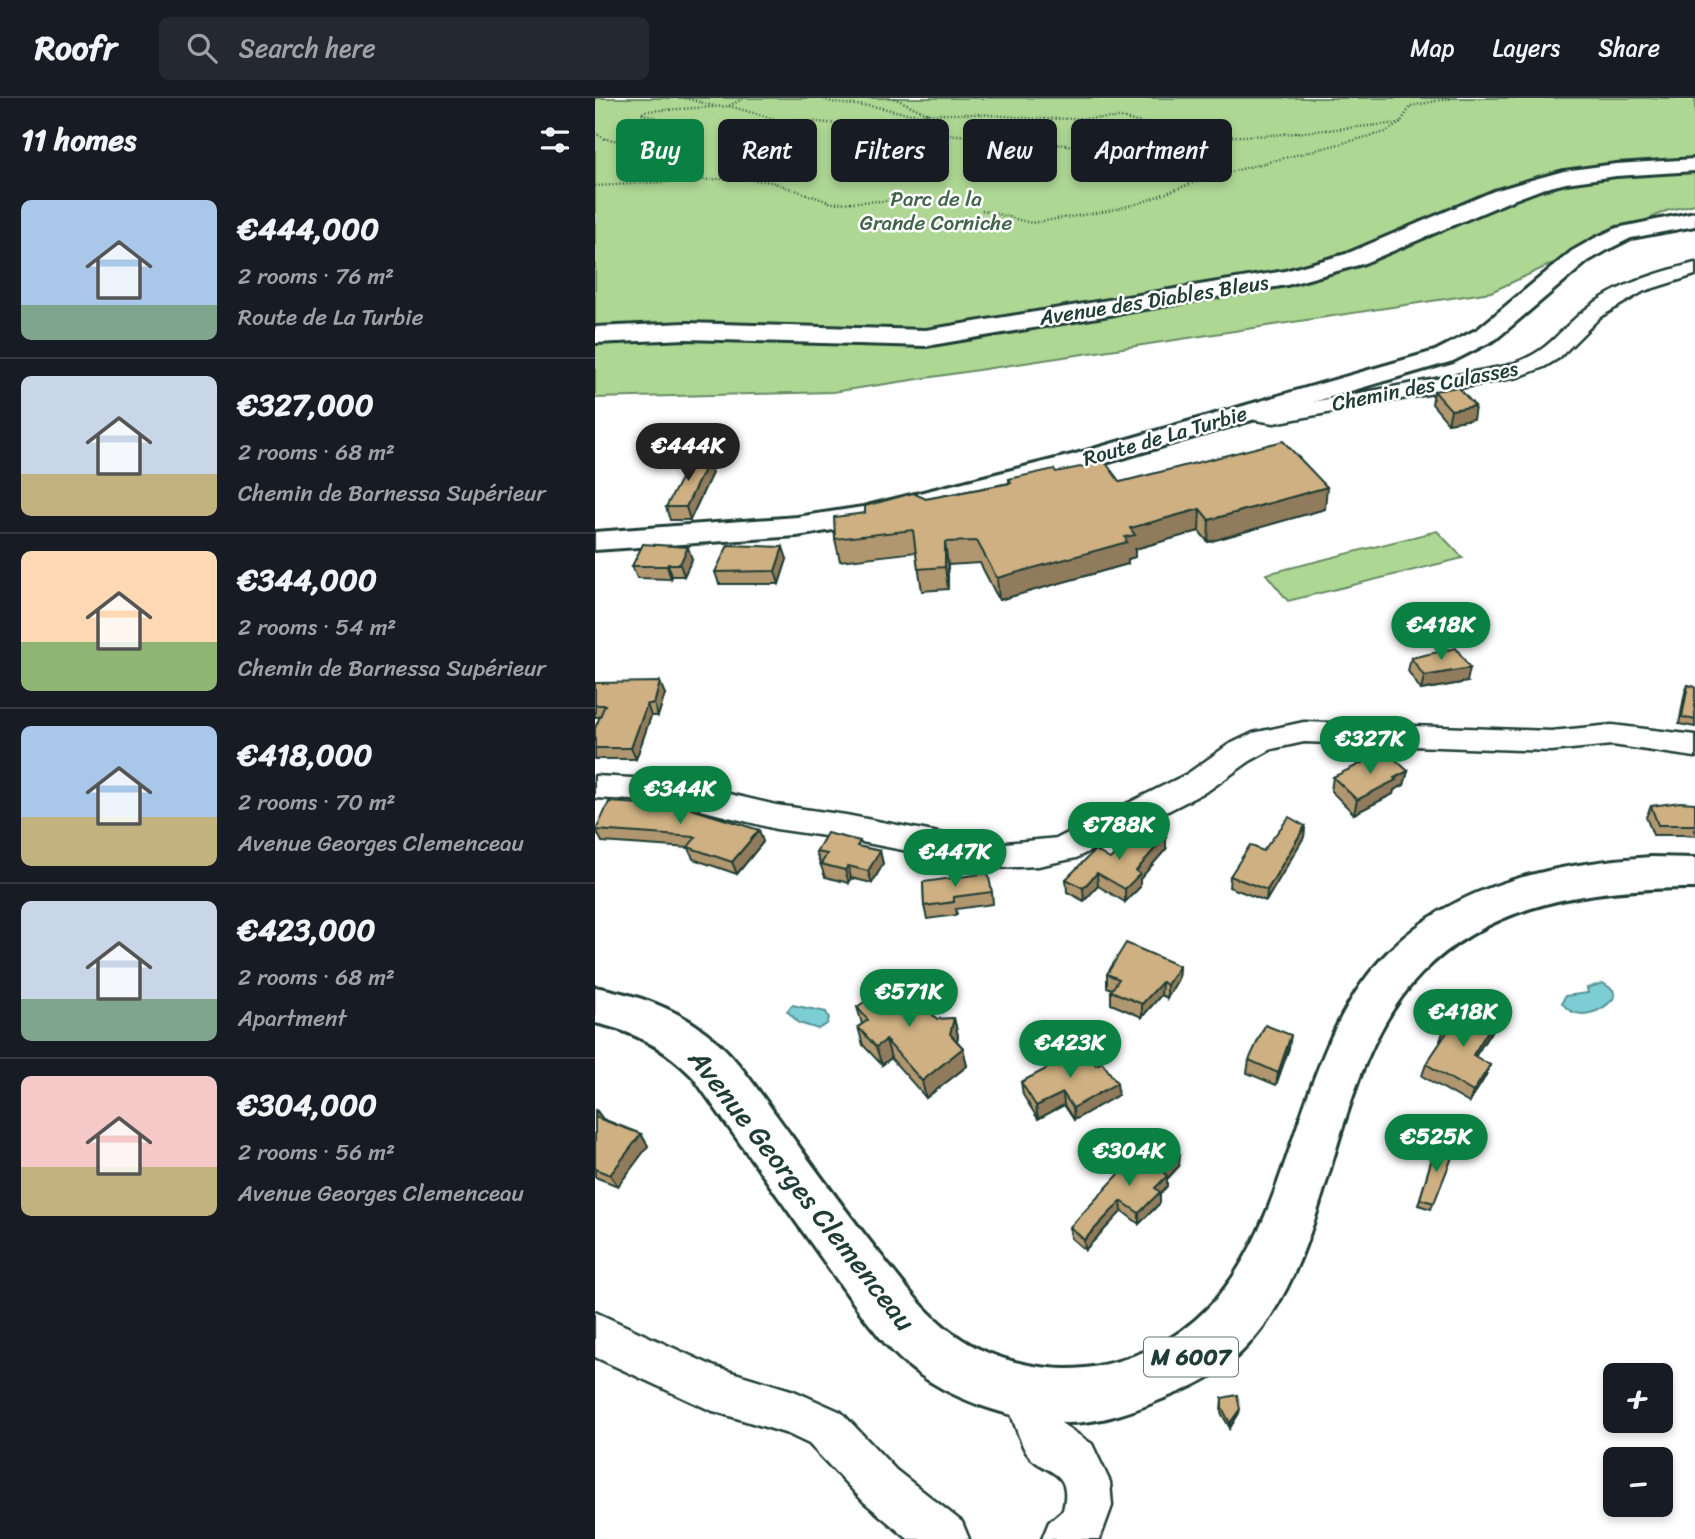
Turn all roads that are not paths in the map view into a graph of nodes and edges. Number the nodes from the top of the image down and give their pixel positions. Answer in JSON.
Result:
{"nodes":[{"id":1,"x":1695,"y":165,"type":"edge"},
{"id":2,"x":1695,"y":219,"type":"edge"},
{"id":3,"x":1695,"y":268,"type":"edge"},
{"id":4,"x":1622,"y":315,"type":"dead end"},
{"id":5,"x":595,"y":335,"type":"edge"},
{"id":6,"x":1552,"y":354,"type":"junction"},
{"id":7,"x":1255,"y":410,"type":"junction"},
{"id":8,"x":595,"y":541,"type":"edge"},
{"id":9,"x":1695,"y":746,"type":"edge"},
{"id":10,"x":595,"y":787,"type":"edge"},
{"id":11,"x":1695,"y":873,"type":"edge"},
{"id":12,"x":595,"y":1005,"type":"edge"},
{"id":13,"x":595,"y":1335,"type":"edge"},
{"id":14,"x":1028,"y":1391,"type":"junction"},
{"id":15,"x":945,"y":1539,"type":"edge"},
{"id":16,"x":1066,"y":1539,"type":"edge"}],
"edges":[{"from":1,"to":5,"type":"main road","name":"Avenue des Diables Bleus"},
{"from":2,"to":7,"type":"main road","name":"Route de La Turbie"},
{"from":3,"to":6,"type":"street","name":"Chemin des Culasses"},
{"from":4,"to":6,"type":"street"},
{"from":6,"to":7,"type":"street","name":"Chemin des Culasses"},
{"from":7,"to":8,"type":"main road","name":"Route de La Turbie"},
{"from":9,"to":10,"type":"street"},
{"from":11,"to":14,"type":"main road","name":"Avenue Georges Clemenceau","number":"M 6007"},
{"from":12,"to":14,"type":"main road","name":"Avenue Georges Clemenceau","number":"M 6007"},
{"from":13,"to":15,"type":"street"},
{"from":14,"to":16,"type":"street"}]}
